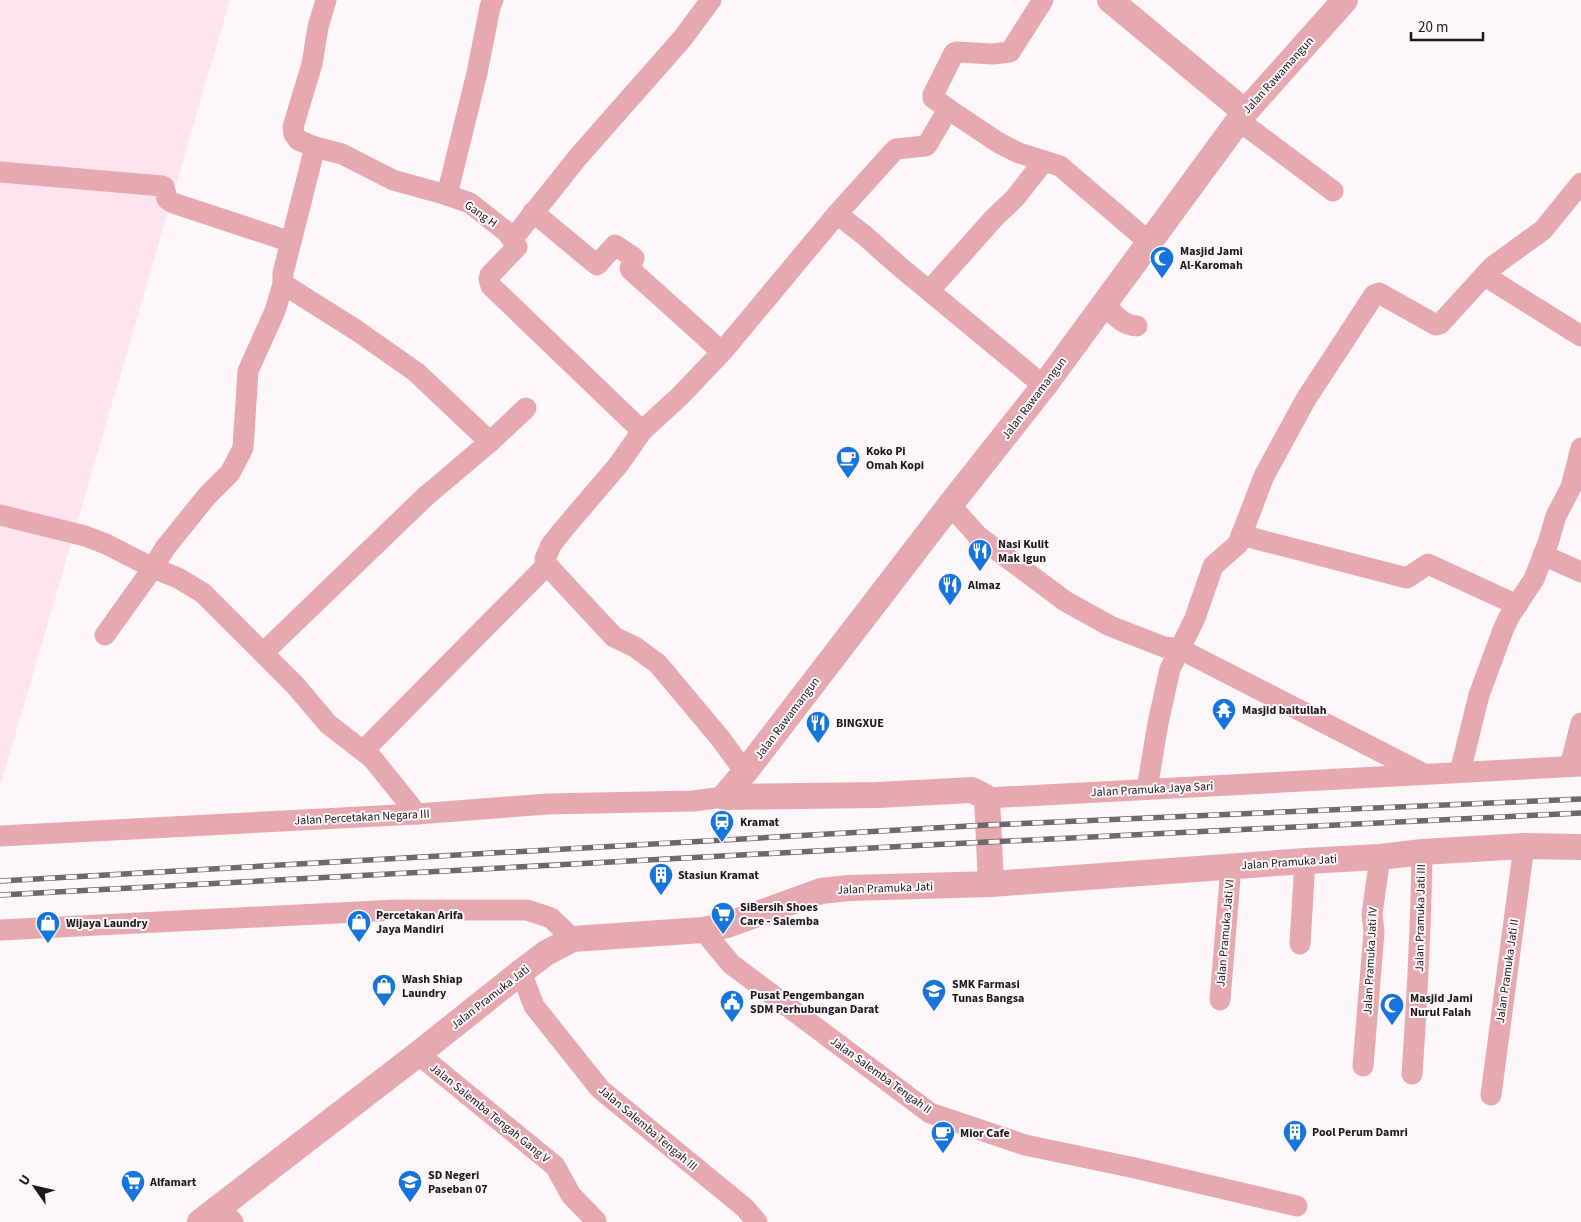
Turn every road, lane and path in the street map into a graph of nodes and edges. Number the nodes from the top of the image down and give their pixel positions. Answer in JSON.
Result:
{"nodes":[{"id":1,"x":326,"y":0,"type":"edge"},
{"id":2,"x":493,"y":0,"type":"edge"},
{"id":3,"x":711,"y":0,"type":"edge"},
{"id":4,"x":1043,"y":0,"type":"edge"},
{"id":5,"x":1110,"y":0,"type":"edge"},
{"id":6,"x":1345,"y":0,"type":"edge"},
{"id":7,"x":948,"y":109,"type":"junction"},
{"id":8,"x":1242,"y":116,"type":"junction"},
{"id":9,"x":315,"y":148,"type":"junction"},
{"id":10,"x":1044,"y":161,"type":"junction"},
{"id":11,"x":0,"y":172,"type":"edge"},
{"id":12,"x":1581,"y":183,"type":"edge"},
{"id":13,"x":1333,"y":191,"type":"dead end"},
{"id":14,"x":447,"y":195,"type":"junction"},
{"id":15,"x":533,"y":212,"type":"junction"},
{"id":16,"x":836,"y":214,"type":"junction"},
{"id":17,"x":508,"y":233,"type":"junction"},
{"id":18,"x":291,"y":242,"type":"junction"},
{"id":19,"x":1149,"y":242,"type":"junction"},
{"id":20,"x":1485,"y":276,"type":"junction"},
{"id":21,"x":283,"y":284,"type":"junction"},
{"id":22,"x":929,"y":291,"type":"junction"},
{"id":23,"x":1104,"y":303,"type":"junction"},
{"id":24,"x":1137,"y":326,"type":"dead end"},
{"id":25,"x":1581,"y":336,"type":"edge"},
{"id":26,"x":722,"y":352,"type":"junction"},
{"id":27,"x":1044,"y":386,"type":"junction"},
{"id":28,"x":526,"y":408,"type":"dead end"},
{"id":29,"x":642,"y":431,"type":"junction"},
{"id":30,"x":490,"y":442,"type":"junction"},
{"id":31,"x":1581,"y":448,"type":"edge"},
{"id":32,"x":950,"y":505,"type":"junction"},
{"id":33,"x":0,"y":515,"type":"edge"},
{"id":34,"x":1242,"y":534,"type":"junction"},
{"id":35,"x":1543,"y":555,"type":"junction"},
{"id":36,"x":547,"y":565,"type":"junction"},
{"id":37,"x":153,"y":568,"type":"junction"},
{"id":38,"x":1581,"y":572,"type":"edge"},
{"id":39,"x":1517,"y":605,"type":"junction"},
{"id":40,"x":105,"y":635,"type":"dead end"},
{"id":41,"x":1180,"y":649,"type":"junction"},
{"id":42,"x":263,"y":653,"type":"junction"},
{"id":43,"x":1581,"y":723,"type":"edge"},
{"id":44,"x":364,"y":750,"type":"junction"},
{"id":45,"x":1576,"y":766,"type":"edge"},
{"id":46,"x":745,"y":772,"type":"junction"},
{"id":47,"x":1460,"y":772,"type":"junction"},
{"id":48,"x":1425,"y":774,"type":"junction"},
{"id":49,"x":1147,"y":789,"type":"junction"},
{"id":50,"x":724,"y":797,"type":"junction"},
{"id":51,"x":987,"y":798,"type":"junction"},
{"id":52,"x":416,"y":814,"type":"junction"},
{"id":53,"x":0,"y":836,"type":"edge"},
{"id":54,"x":1524,"y":846,"type":"junction"},
{"id":55,"x":1581,"y":846,"type":"edge"},
{"id":56,"x":1422,"y":852,"type":"junction"},
{"id":57,"x":1380,"y":857,"type":"junction"},
{"id":58,"x":1305,"y":861,"type":"junction"},
{"id":59,"x":1231,"y":866,"type":"junction"},
{"id":60,"x":991,"y":884,"type":"junction"},
{"id":61,"x":0,"y":930,"type":"edge"},
{"id":62,"x":703,"y":930,"type":"junction"},
{"id":63,"x":573,"y":939,"type":"junction"},
{"id":64,"x":1300,"y":944,"type":"dead end"},
{"id":65,"x":521,"y":972,"type":"junction"},
{"id":66,"x":1220,"y":1000,"type":"dead end"},
{"id":67,"x":418,"y":1054,"type":"junction"},
{"id":68,"x":1363,"y":1066,"type":"dead end"},
{"id":69,"x":1412,"y":1074,"type":"dead end"},
{"id":70,"x":1490,"y":1095,"type":"dead end"},
{"id":71,"x":1297,"y":1206,"type":"dead end"},
{"id":72,"x":217,"y":1217,"type":"edge"},
{"id":73,"x":596,"y":1221,"type":"edge"},
{"id":74,"x":757,"y":1222,"type":"edge"}],
"edges":[{"from":1,"to":9,"type":"street","name":"Gang H"},
{"from":2,"to":14,"type":"street"},
{"from":3,"to":15,"type":"street","name":"Gang H"},
{"from":4,"to":7,"type":"street"},
{"from":5,"to":8,"type":"street"},
{"from":6,"to":8,"type":"street","name":"Jalan Rawamangun"},
{"from":7,"to":10,"type":"street"},
{"from":7,"to":16,"type":"street"},
{"from":8,"to":13,"type":"street"},
{"from":8,"to":19,"type":"street","name":"Jalan Rawamangun"},
{"from":9,"to":14,"type":"street","name":"Gang H"},
{"from":9,"to":18,"type":"street"},
{"from":10,"to":19,"type":"street"},
{"from":10,"to":22,"type":"street"},
{"from":11,"to":18,"type":"street"},
{"from":12,"to":20,"type":"street"},
{"from":14,"to":17,"type":"street","name":"Gang H"},
{"from":15,"to":17,"type":"street","name":"Gang H"},
{"from":15,"to":26,"type":"street"},
{"from":16,"to":22,"type":"street"},
{"from":16,"to":26,"type":"street"},
{"from":17,"to":29,"type":"street"},
{"from":18,"to":21,"type":"street"},
{"from":19,"to":23,"type":"street","name":"Jalan Rawamangun"},
{"from":20,"to":25,"type":"street"},
{"from":20,"to":34,"type":"street"},
{"from":21,"to":30,"type":"street"},
{"from":21,"to":37,"type":"street"},
{"from":22,"to":27,"type":"street"},
{"from":23,"to":24,"type":"street"},
{"from":23,"to":27,"type":"street","name":"Jalan Rawamangun"},
{"from":26,"to":29,"type":"street"},
{"from":27,"to":32,"type":"street","name":"Jalan Rawamangun"},
{"from":28,"to":30,"type":"street"},
{"from":29,"to":36,"type":"street"},
{"from":30,"to":42,"type":"street"},
{"from":31,"to":35,"type":"street"},
{"from":32,"to":41,"type":"street"},
{"from":32,"to":46,"type":"street","name":"Jalan Rawamangun"},
{"from":33,"to":37,"type":"street"},
{"from":34,"to":39,"type":"street"},
{"from":34,"to":41,"type":"street"},
{"from":35,"to":38,"type":"street"},
{"from":35,"to":39,"type":"street"},
{"from":36,"to":44,"type":"street"},
{"from":36,"to":46,"type":"street"},
{"from":37,"to":40,"type":"street"},
{"from":37,"to":42,"type":"street"},
{"from":39,"to":47,"type":"street"},
{"from":41,"to":48,"type":"street"},
{"from":41,"to":49,"type":"street"},
{"from":42,"to":44,"type":"street"},
{"from":43,"to":45,"type":"street"},
{"from":44,"to":52,"type":"street"},
{"from":45,"to":47,"type":"street","name":"Jalan Pramuka Jaya Sari"},
{"from":46,"to":50,"type":"street","name":"Jalan Rawamangun"},
{"from":47,"to":48,"type":"street","name":"Jalan Pramuka Jaya Sari"},
{"from":48,"to":49,"type":"street","name":"Jalan Pramuka Jaya Sari"},
{"from":49,"to":51,"type":"street","name":"Jalan Pramuka Jaya Sari"},
{"from":50,"to":51,"type":"street","name":"Jalan Pramuka Jaya Sari"},
{"from":50,"to":52,"type":"street","name":"Jalan Percetakan Negara III"},
{"from":51,"to":60,"type":"street"},
{"from":52,"to":53,"type":"street","name":"Jalan Percetakan Negara III"},
{"from":54,"to":55,"type":"street","name":"Jalan Pramuka Jati"},
{"from":54,"to":56,"type":"street","name":"Jalan Pramuka Jati"},
{"from":54,"to":70,"type":"street","name":"Jalan Pramuka Jati II"},
{"from":56,"to":57,"type":"street","name":"Jalan Pramuka Jati"},
{"from":56,"to":69,"type":"street","name":"Jalan Pramuka Jati III"},
{"from":57,"to":58,"type":"street","name":"Jalan Pramuka Jati"},
{"from":57,"to":68,"type":"street","name":"Jalan Pramuka Jati IV"},
{"from":58,"to":59,"type":"street","name":"Jalan Pramuka Jati"},
{"from":58,"to":64,"type":"street"},
{"from":59,"to":60,"type":"street","name":"Jalan Pramuka Jati"},
{"from":59,"to":66,"type":"street","name":"Jalan Pramuka Jati VI"},
{"from":60,"to":62,"type":"street","name":"Jalan Pramuka Jati"},
{"from":61,"to":63,"type":"street"},
{"from":62,"to":63,"type":"street","name":"Jalan Pramuka Jati"},
{"from":62,"to":71,"type":"street","name":"Jalan Salemba Tengah II"},
{"from":63,"to":65,"type":"street","name":"Jalan Pramuka Jati"},
{"from":65,"to":67,"type":"street","name":"Jalan Pramuka Jati"},
{"from":65,"to":74,"type":"street","name":"Jalan Salemba Tengah III"},
{"from":67,"to":72,"type":"street","name":"Jalan Pramuka Jati"},
{"from":67,"to":73,"type":"street","name":"Jalan Salemba Tengah Gang V"}]}
